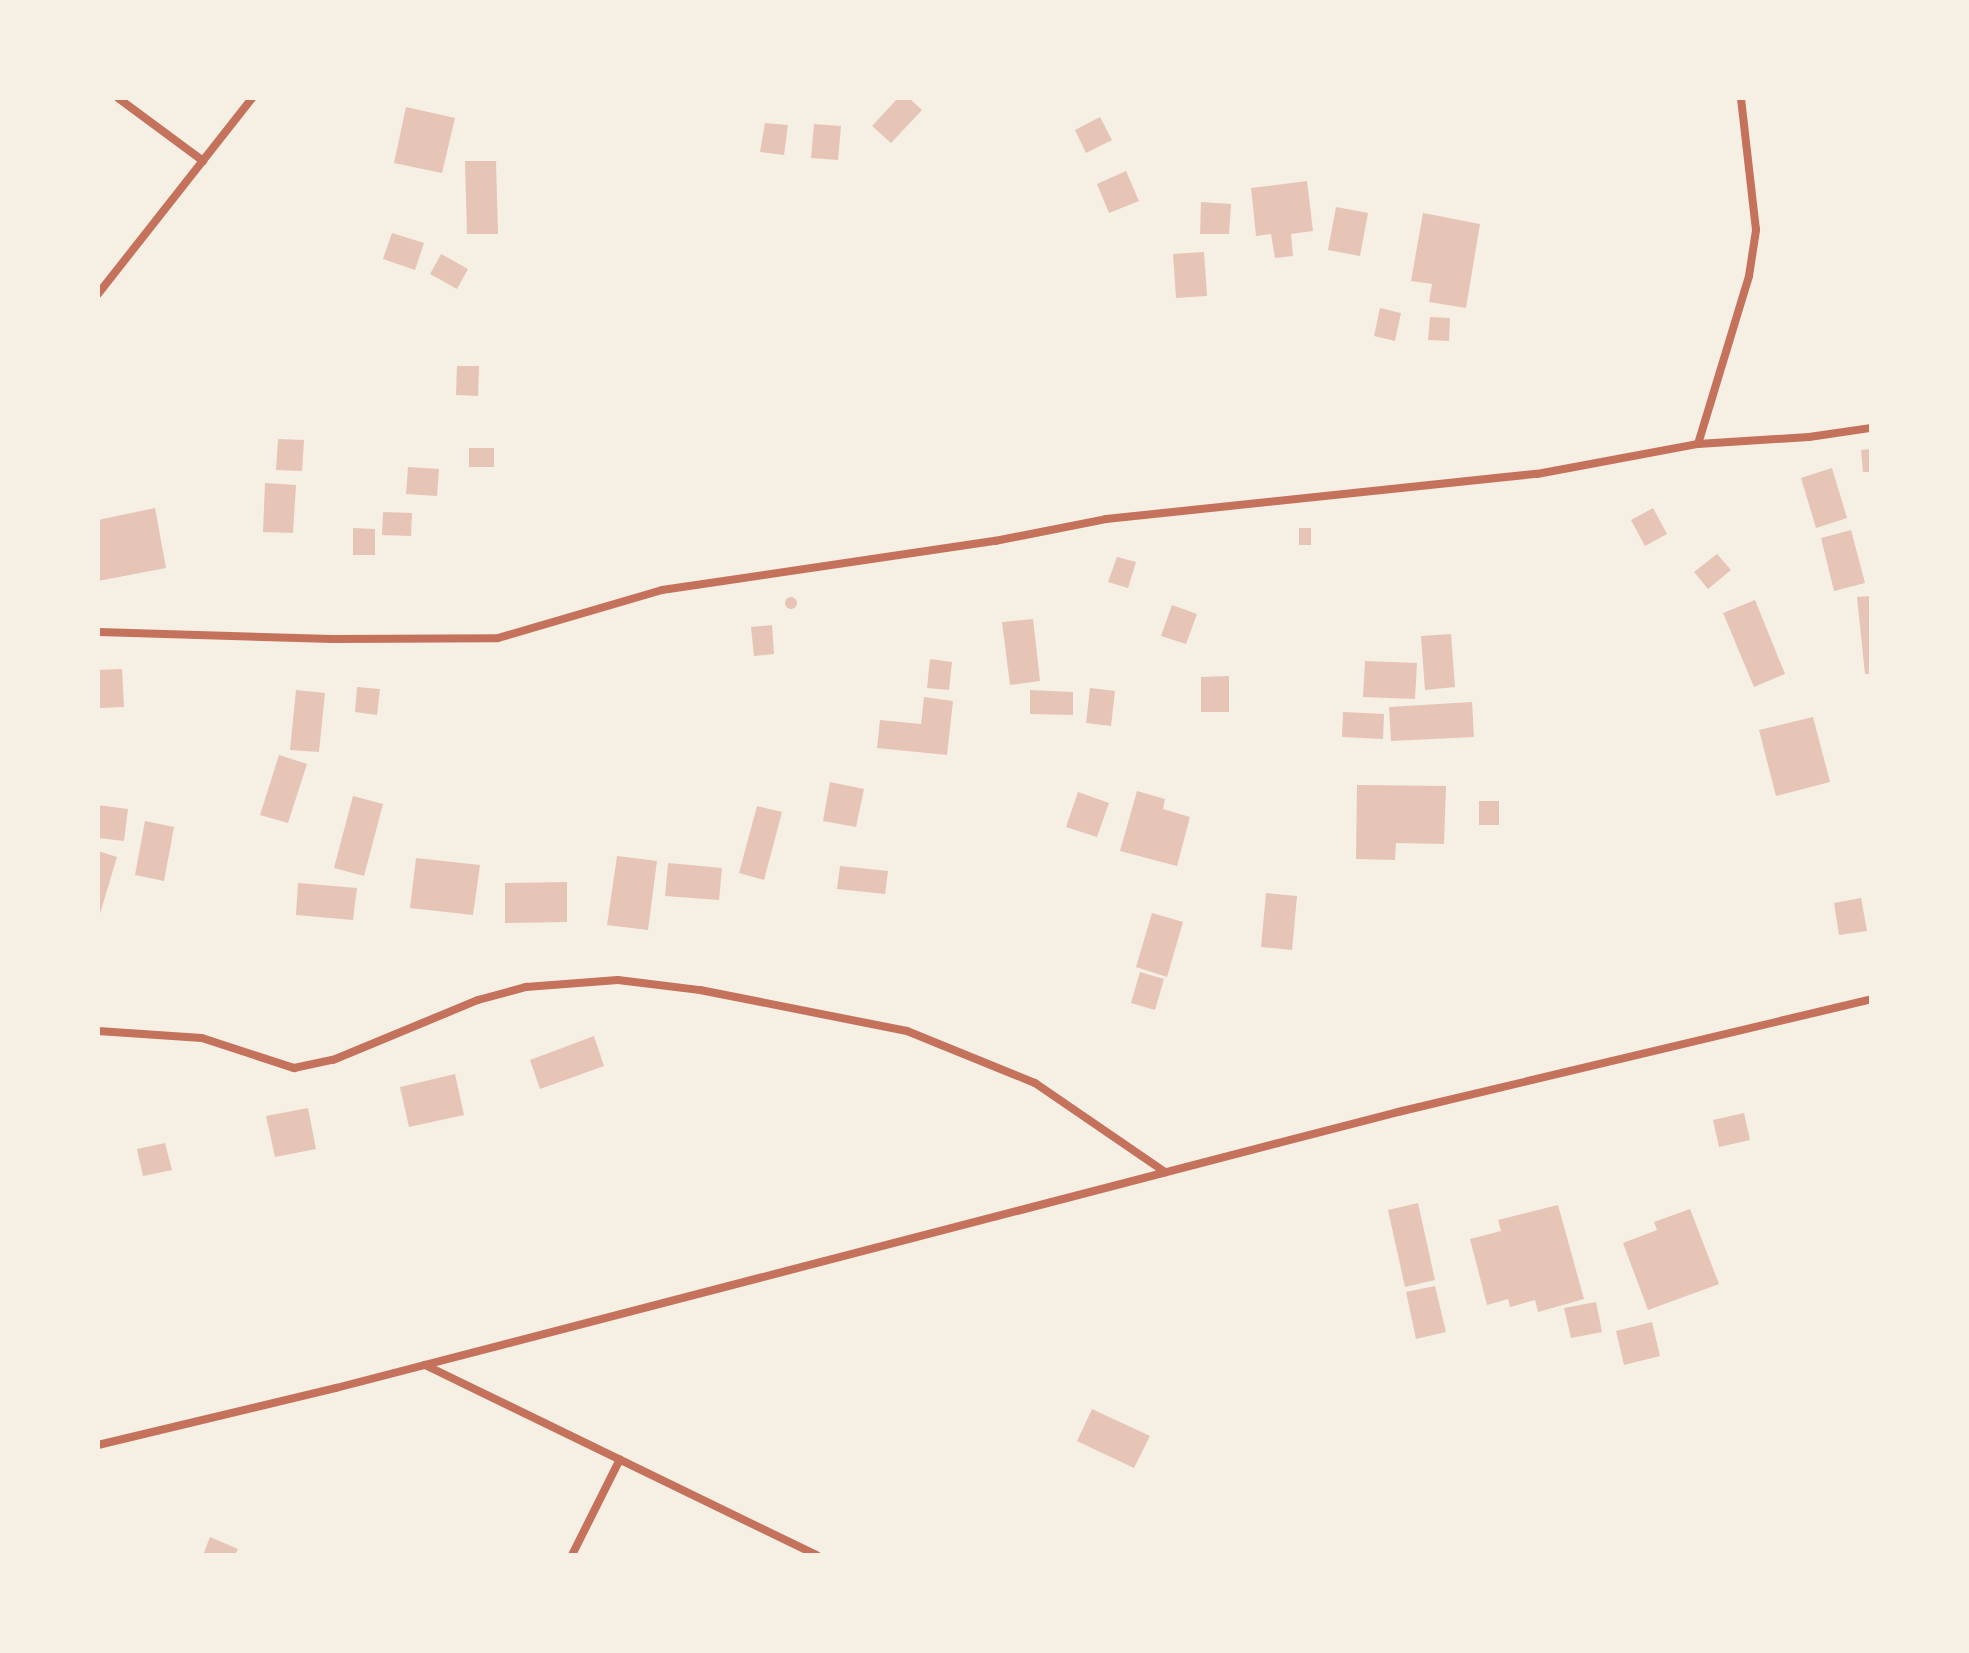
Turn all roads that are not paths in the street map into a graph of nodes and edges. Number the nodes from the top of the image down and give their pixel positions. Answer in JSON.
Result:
{"nodes":[{"id":1,"x":118,"y":98,"type":"edge"},
{"id":2,"x":252,"y":98,"type":"edge"},
{"id":3,"x":1741,"y":98,"type":"edge"},
{"id":4,"x":203,"y":161,"type":"junction"},
{"id":5,"x":98,"y":294,"type":"edge"},
{"id":6,"x":1871,"y":428,"type":"edge"},
{"id":7,"x":1698,"y":444,"type":"junction"},
{"id":8,"x":98,"y":632,"type":"edge"},
{"id":9,"x":1871,"y":999,"type":"edge"},
{"id":10,"x":98,"y":1031,"type":"edge"},
{"id":11,"x":1165,"y":1172,"type":"junction"},
{"id":12,"x":425,"y":1365,"type":"junction"},
{"id":13,"x":98,"y":1445,"type":"edge"},
{"id":14,"x":620,"y":1459,"type":"junction"},
{"id":15,"x":572,"y":1555,"type":"edge"},
{"id":16,"x":817,"y":1555,"type":"edge"}],
"edges":[{"from":1,"to":4,"type":"street"},
{"from":2,"to":4,"type":"street"},
{"from":3,"to":7,"type":"street"},
{"from":4,"to":5,"type":"street"},
{"from":6,"to":7,"type":"street"},
{"from":7,"to":8,"type":"street"},
{"from":9,"to":11,"type":"street"},
{"from":10,"to":11,"type":"street"},
{"from":11,"to":12,"type":"street"},
{"from":12,"to":13,"type":"street"},
{"from":12,"to":14,"type":"street"},
{"from":14,"to":15,"type":"street"},
{"from":14,"to":16,"type":"street"}]}
